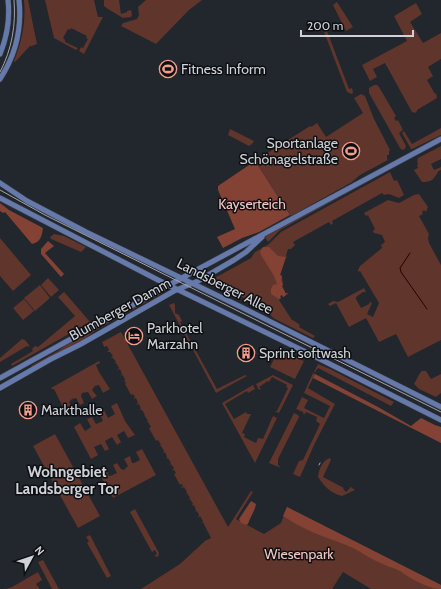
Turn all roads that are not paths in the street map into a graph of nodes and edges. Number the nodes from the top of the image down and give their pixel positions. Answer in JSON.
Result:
{"nodes":[{"id":1,"x":8,"y":0,"type":"edge"},
{"id":2,"x":19,"y":0,"type":"edge"},
{"id":3,"x":0,"y":54,"type":"edge"},
{"id":4,"x":0,"y":79,"type":"edge"},
{"id":5,"x":441,"y":139,"type":"edge"},
{"id":6,"x":0,"y":183,"type":"edge"},
{"id":7,"x":0,"y":198,"type":"edge"},
{"id":8,"x":267,"y":232,"type":"junction"},
{"id":9,"x":182,"y":278,"type":"junction"},
{"id":10,"x":193,"y":283,"type":"junction"},
{"id":11,"x":169,"y":286,"type":"junction"},
{"id":12,"x":178,"y":290,"type":"junction"},
{"id":13,"x":0,"y":378,"type":"edge"},
{"id":14,"x":0,"y":388,"type":"edge"},
{"id":15,"x":441,"y":407,"type":"edge"},
{"id":16,"x":441,"y":420,"type":"edge"}],
"edges":[{"from":1,"to":3,"type":"main road"},
{"from":2,"to":4,"type":"main road"},
{"from":5,"to":8,"type":"main road","name":"Blumberger Damm"},
{"from":6,"to":9,"type":"main road","name":"Landsberger Allee"},
{"from":7,"to":11,"type":"main road","name":"Landsberger Allee"},
{"from":8,"to":9,"type":"main road","name":"Blumberger Damm"},
{"from":8,"to":10,"type":"main road","name":"Blumberger Damm"},
{"from":9,"to":10,"type":"main road","name":"Landsberger Allee"},
{"from":9,"to":11,"type":"main road","name":"Blumberger Damm"},
{"from":10,"to":12,"type":"main road","name":"Blumberger Damm"},
{"from":10,"to":15,"type":"main road","name":"Landsberger Allee"},
{"from":11,"to":12,"type":"main road","name":"Landsberger Allee"},
{"from":11,"to":13,"type":"main road","name":"Blumberger Damm"},
{"from":12,"to":14,"type":"main road","name":"Blumberger Damm"},
{"from":12,"to":16,"type":"main road","name":"Landsberger Allee"}]}
